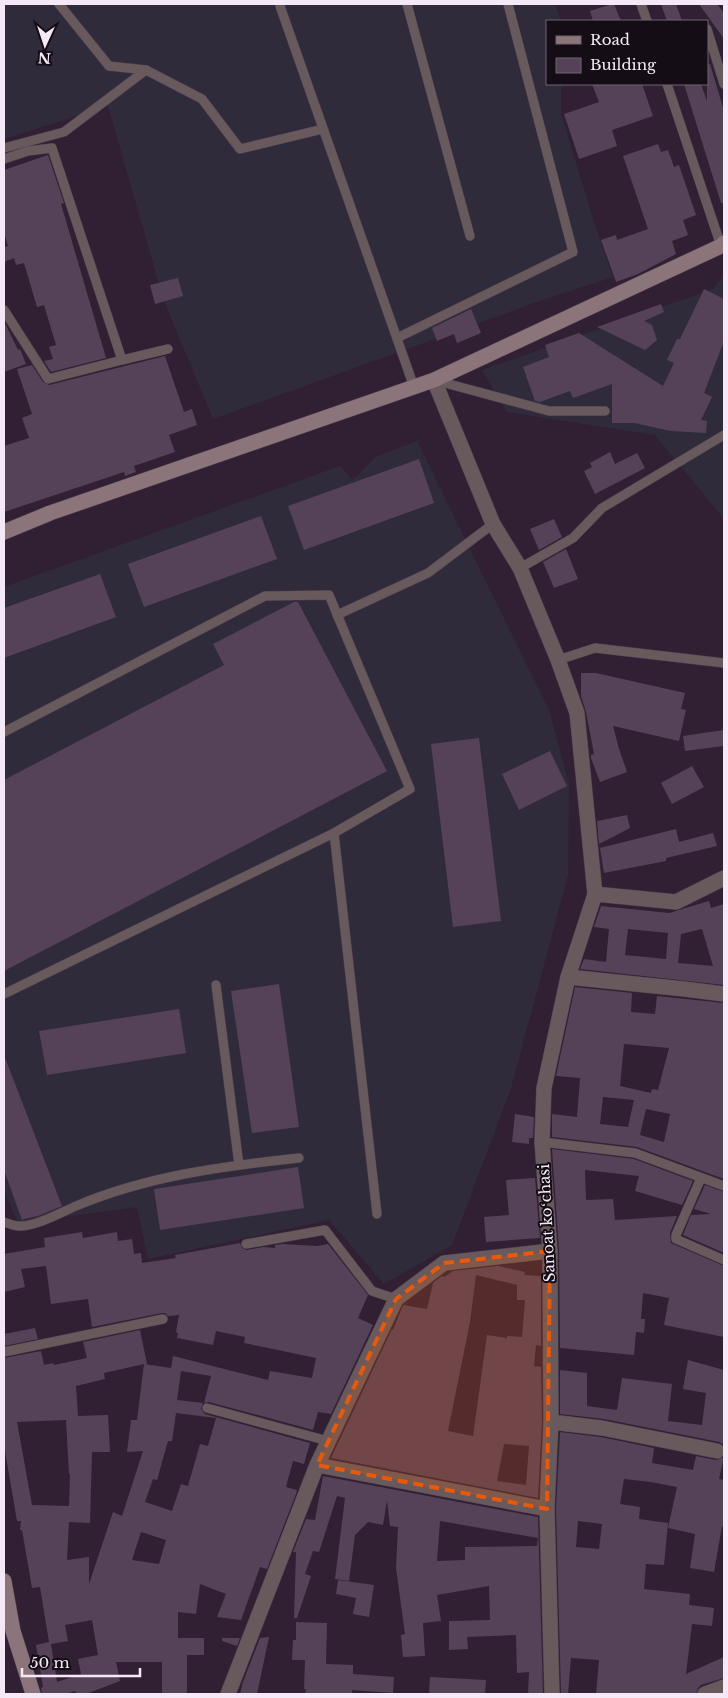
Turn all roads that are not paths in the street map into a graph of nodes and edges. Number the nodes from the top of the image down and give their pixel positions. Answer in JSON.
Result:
{"nodes":[{"id":1,"x":59,"y":4,"type":"edge"},
{"id":2,"x":407,"y":4,"type":"edge"},
{"id":3,"x":508,"y":4,"type":"edge"},
{"id":4,"x":641,"y":4,"type":"edge"},
{"id":5,"x":280,"y":6,"type":"dead end"},
{"id":6,"x":647,"y":20,"type":"edge"},
{"id":7,"x":708,"y":32,"type":"edge"},
{"id":8,"x":146,"y":70,"type":"junction"},
{"id":9,"x":724,"y":84,"type":"edge"},
{"id":10,"x":667,"y":85,"type":"edge"},
{"id":11,"x":323,"y":129,"type":"junction"},
{"id":12,"x":5,"y":146,"type":"edge"},
{"id":13,"x":4,"y":158,"type":"edge"},
{"id":14,"x":470,"y":236,"type":"dead end"},
{"id":15,"x":722,"y":245,"type":"edge"},
{"id":16,"x":4,"y":310,"type":"edge"},
{"id":17,"x":397,"y":338,"type":"junction"},
{"id":18,"x":168,"y":349,"type":"dead end"},
{"id":19,"x":122,"y":360,"type":"junction"},
{"id":20,"x":434,"y":380,"type":"junction"},
{"id":21,"x":414,"y":387,"type":"junction"},
{"id":22,"x":605,"y":411,"type":"dead end"},
{"id":23,"x":724,"y":435,"type":"edge"},
{"id":24,"x":493,"y":524,"type":"junction"},
{"id":25,"x":4,"y":532,"type":"edge"},
{"id":26,"x":520,"y":568,"type":"junction"},
{"id":27,"x":337,"y":615,"type":"junction"},
{"id":28,"x":558,"y":660,"type":"junction"},
{"id":29,"x":724,"y":663,"type":"edge"},
{"id":30,"x":4,"y":732,"type":"edge"},
{"id":31,"x":334,"y":833,"type":"junction"},
{"id":32,"x":724,"y":878,"type":"edge"},
{"id":33,"x":595,"y":894,"type":"junction"},
{"id":34,"x":568,"y":978,"type":"junction"},
{"id":35,"x":216,"y":985,"type":"dead end"},
{"id":36,"x":4,"y":994,"type":"edge"},
{"id":37,"x":724,"y":994,"type":"edge"},
{"id":38,"x":542,"y":1142,"type":"junction"},
{"id":39,"x":299,"y":1158,"type":"dead end"},
{"id":40,"x":239,"y":1164,"type":"junction"},
{"id":41,"x":701,"y":1178,"type":"junction"},
{"id":42,"x":724,"y":1186,"type":"edge"},
{"id":43,"x":377,"y":1214,"type":"dead end"},
{"id":44,"x":4,"y":1222,"type":"edge"},
{"id":45,"x":246,"y":1244,"type":"dead end"},
{"id":46,"x":550,"y":1250,"type":"junction"},
{"id":47,"x":724,"y":1260,"type":"edge"},
{"id":48,"x":396,"y":1299,"type":"junction"},
{"id":49,"x":164,"y":1319,"type":"dead end"},
{"id":50,"x":4,"y":1352,"type":"edge"},
{"id":51,"x":207,"y":1408,"type":"dead end"},
{"id":52,"x":551,"y":1422,"type":"junction"},
{"id":53,"x":328,"y":1441,"type":"junction"},
{"id":54,"x":717,"y":1451,"type":"dead end"},
{"id":55,"x":316,"y":1465,"type":"junction"},
{"id":56,"x":547,"y":1509,"type":"junction"},
{"id":57,"x":4,"y":1581,"type":"edge"},
{"id":58,"x":8,"y":1632,"type":"edge"},
{"id":59,"x":724,"y":1687,"type":"edge"},
{"id":60,"x":33,"y":1694,"type":"edge"},
{"id":61,"x":228,"y":1694,"type":"edge"},
{"id":62,"x":552,"y":1694,"type":"edge"},
{"id":63,"x":705,"y":1694,"type":"edge"}],
"edges":[{"from":1,"to":8,"type":"lane"},
{"from":2,"to":14,"type":"lane"},
{"from":3,"to":17,"type":"lane"},
{"from":4,"to":6,"type":"lane"},
{"from":5,"to":11,"type":"lane"},
{"from":7,"to":9,"type":"lane"},
{"from":8,"to":11,"type":"lane"},
{"from":8,"to":12,"type":"lane"},
{"from":10,"to":15,"type":"lane"},
{"from":11,"to":17,"type":"lane"},
{"from":13,"to":19,"type":"lane"},
{"from":15,"to":20,"type":"street"},
{"from":16,"to":19,"type":"lane"},
{"from":17,"to":21,"type":"lane"},
{"from":18,"to":19,"type":"lane"},
{"from":20,"to":21,"type":"street"},
{"from":20,"to":22,"type":"lane"},
{"from":20,"to":24,"type":"street"},
{"from":21,"to":25,"type":"street"},
{"from":23,"to":26,"type":"lane"},
{"from":24,"to":26,"type":"street"},
{"from":24,"to":27,"type":"lane"},
{"from":26,"to":28,"type":"street"},
{"from":27,"to":30,"type":"lane"},
{"from":27,"to":31,"type":"lane"},
{"from":28,"to":29,"type":"lane"},
{"from":28,"to":33,"type":"street"},
{"from":31,"to":36,"type":"lane"},
{"from":31,"to":43,"type":"lane"},
{"from":32,"to":33,"type":"street"},
{"from":33,"to":34,"type":"street","name":"Sanoat koʻchasi"},
{"from":34,"to":37,"type":"street"},
{"from":34,"to":38,"type":"street","name":"Sanoat koʻchasi"},
{"from":35,"to":40,"type":"lane"},
{"from":38,"to":41,"type":"lane"},
{"from":38,"to":46,"type":"street","name":"Sanoat koʻchasi"},
{"from":39,"to":40,"type":"lane"},
{"from":40,"to":44,"type":"lane"},
{"from":41,"to":42,"type":"lane"},
{"from":41,"to":47,"type":"lane"},
{"from":45,"to":48,"type":"lane"},
{"from":46,"to":48,"type":"street"},
{"from":46,"to":52,"type":"street","name":"Sanoat koʻchasi"},
{"from":48,"to":53,"type":"street"},
{"from":49,"to":50,"type":"lane"},
{"from":51,"to":53,"type":"lane"},
{"from":52,"to":54,"type":"street"},
{"from":52,"to":56,"type":"street","name":"Sanoat koʻchasi"},
{"from":53,"to":55,"type":"street"},
{"from":55,"to":56,"type":"street"},
{"from":55,"to":61,"type":"street"},
{"from":56,"to":62,"type":"street","name":"Sanoat koʻchasi"},
{"from":57,"to":58,"type":"street"},
{"from":58,"to":60,"type":"street"},
{"from":59,"to":63,"type":"street"}]}
